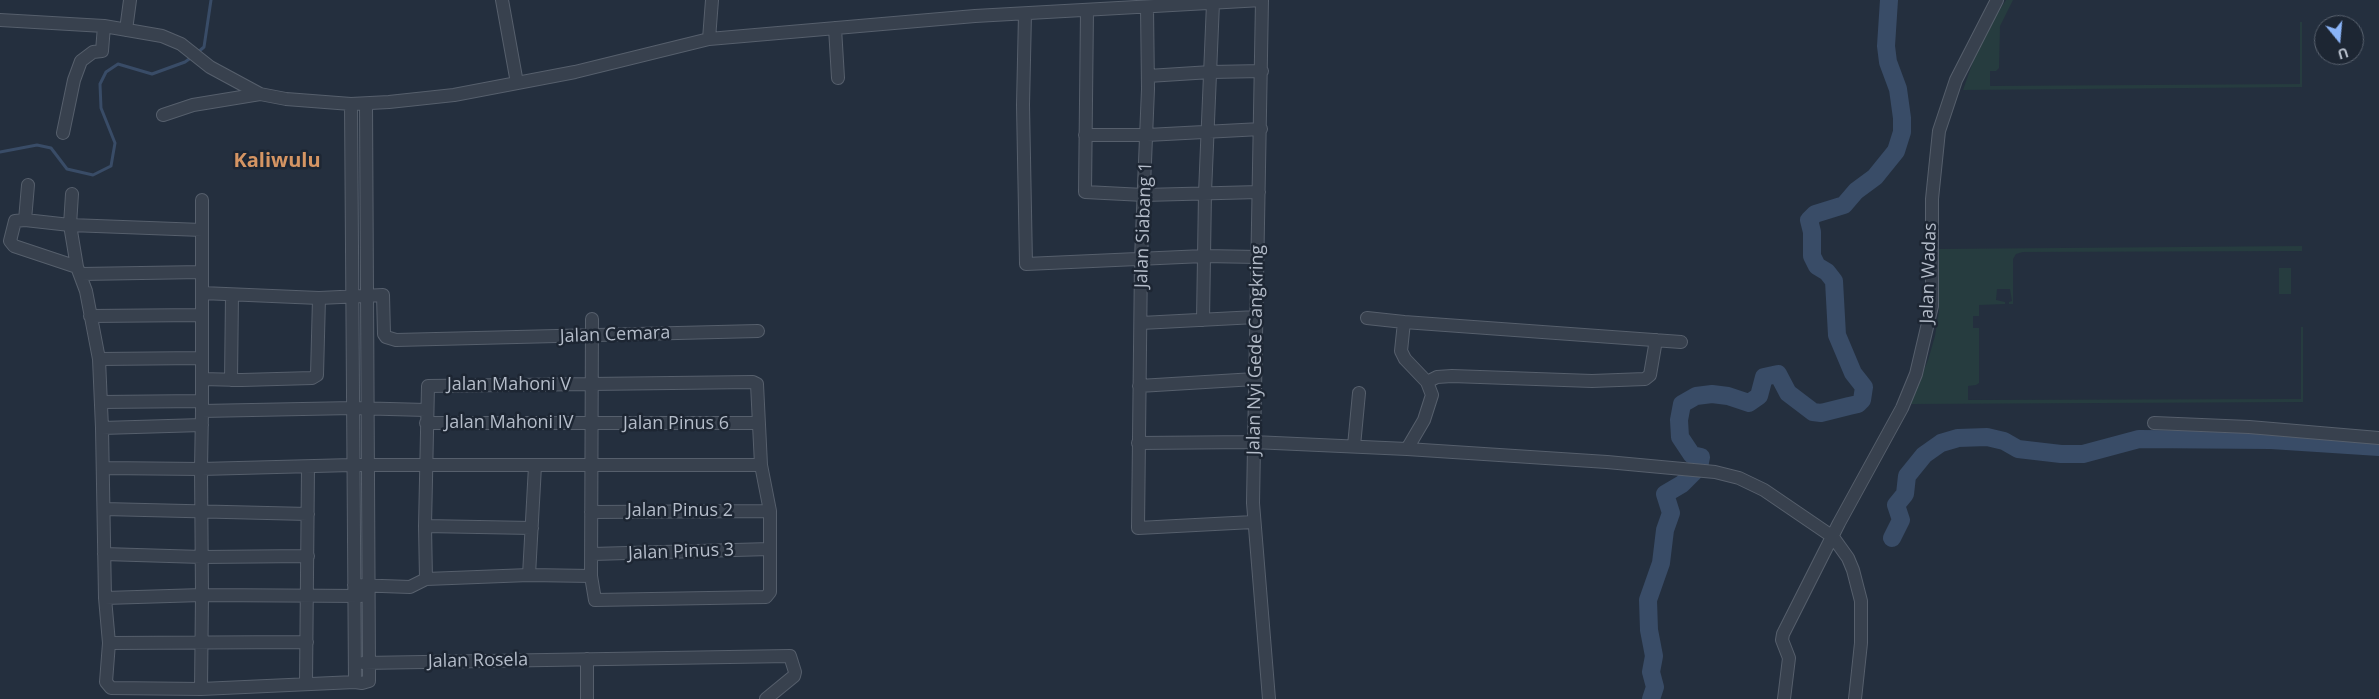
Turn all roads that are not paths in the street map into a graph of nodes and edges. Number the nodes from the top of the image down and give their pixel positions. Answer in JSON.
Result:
{"nodes":[{"id":1,"x":130,"y":0,"type":"edge"},
{"id":2,"x":502,"y":0,"type":"edge"},
{"id":3,"x":712,"y":0,"type":"edge"},
{"id":4,"x":1262,"y":0,"type":"edge"},
{"id":5,"x":1997,"y":0,"type":"edge"},
{"id":6,"x":1213,"y":3,"type":"junction"},
{"id":7,"x":1147,"y":7,"type":"junction"},
{"id":8,"x":1087,"y":11,"type":"junction"},
{"id":9,"x":1025,"y":14,"type":"junction"},
{"id":10,"x":0,"y":20,"type":"edge"},
{"id":11,"x":104,"y":26,"type":"junction"},
{"id":12,"x":835,"y":28,"type":"junction"},
{"id":13,"x":126,"y":30,"type":"junction"},
{"id":14,"x":709,"y":39,"type":"junction"},
{"id":15,"x":1262,"y":71,"type":"junction"},
{"id":16,"x":1211,"y":72,"type":"junction"},
{"id":17,"x":1148,"y":76,"type":"junction"},
{"id":18,"x":838,"y":78,"type":"dead end"},
{"id":19,"x":517,"y":83,"type":"junction"},
{"id":20,"x":260,"y":94,"type":"junction"},
{"id":21,"x":351,"y":104,"type":"junction"},
{"id":22,"x":366,"y":104,"type":"junction"},
{"id":23,"x":163,"y":115,"type":"dead end"},
{"id":24,"x":1261,"y":129,"type":"junction"},
{"id":25,"x":1207,"y":132,"type":"junction"},
{"id":26,"x":63,"y":133,"type":"dead end"},
{"id":27,"x":1084,"y":135,"type":"junction"},
{"id":28,"x":1147,"y":135,"type":"junction"},
{"id":29,"x":28,"y":185,"type":"dead end"},
{"id":30,"x":1259,"y":192,"type":"junction"},
{"id":31,"x":1205,"y":193,"type":"junction"},
{"id":32,"x":72,"y":194,"type":"dead end"},
{"id":33,"x":1144,"y":195,"type":"junction"},
{"id":34,"x":202,"y":200,"type":"dead end"},
{"id":35,"x":25,"y":220,"type":"junction"},
{"id":36,"x":70,"y":225,"type":"junction"},
{"id":37,"x":202,"y":230,"type":"junction"},
{"id":38,"x":1204,"y":256,"type":"junction"},
{"id":39,"x":1258,"y":257,"type":"junction"},
{"id":40,"x":1141,"y":259,"type":"junction"},
{"id":41,"x":79,"y":270,"type":"junction"},
{"id":42,"x":202,"y":272,"type":"junction"},
{"id":43,"x":202,"y":293,"type":"junction"},
{"id":44,"x":232,"y":294,"type":"junction"},
{"id":45,"x":368,"y":295,"type":"junction"},
{"id":46,"x":352,"y":296,"type":"junction"},
{"id":47,"x":318,"y":298,"type":"junction"},
{"id":48,"x":202,"y":315,"type":"junction"},
{"id":49,"x":90,"y":316,"type":"junction"},
{"id":50,"x":1256,"y":317,"type":"junction"},
{"id":51,"x":1367,"y":318,"type":"dead end"},
{"id":52,"x":592,"y":319,"type":"dead end"},
{"id":53,"x":1203,"y":320,"type":"junction"},
{"id":54,"x":1404,"y":322,"type":"junction"},
{"id":55,"x":1141,"y":323,"type":"junction"},
{"id":56,"x":758,"y":331,"type":"dead end"},
{"id":57,"x":590,"y":336,"type":"junction"},
{"id":58,"x":1656,"y":340,"type":"junction"},
{"id":59,"x":1681,"y":342,"type":"dead end"},
{"id":60,"x":202,"y":358,"type":"junction"},
{"id":61,"x":99,"y":359,"type":"junction"},
{"id":62,"x":202,"y":379,"type":"junction"},
{"id":63,"x":1255,"y":379,"type":"junction"},
{"id":64,"x":231,"y":380,"type":"junction"},
{"id":65,"x":1427,"y":382,"type":"junction"},
{"id":66,"x":591,"y":385,"type":"junction"},
{"id":67,"x":1139,"y":386,"type":"junction"},
{"id":68,"x":1359,"y":394,"type":"dead end"},
{"id":69,"x":101,"y":402,"type":"junction"},
{"id":70,"x":202,"y":406,"type":"junction"},
{"id":71,"x":353,"y":408,"type":"junction"},
{"id":72,"x":369,"y":410,"type":"junction"},
{"id":73,"x":426,"y":417,"type":"junction"},
{"id":74,"x":759,"y":423,"type":"junction"},
{"id":75,"x":2154,"y":423,"type":"dead end"},
{"id":76,"x":592,"y":424,"type":"junction"},
{"id":77,"x":202,"y":425,"type":"junction"},
{"id":78,"x":102,"y":428,"type":"junction"},
{"id":79,"x":2379,"y":438,"type":"edge"},
{"id":80,"x":1253,"y":442,"type":"junction"},
{"id":81,"x":1138,"y":443,"type":"junction"},
{"id":82,"x":1354,"y":446,"type":"junction"},
{"id":83,"x":1401,"y":449,"type":"junction"},
{"id":84,"x":352,"y":465,"type":"junction"},
{"id":85,"x":369,"y":465,"type":"junction"},
{"id":86,"x":761,"y":465,"type":"junction"},
{"id":87,"x":425,"y":466,"type":"junction"},
{"id":88,"x":535,"y":466,"type":"junction"},
{"id":89,"x":592,"y":466,"type":"junction"},
{"id":90,"x":103,"y":468,"type":"junction"},
{"id":91,"x":308,"y":468,"type":"junction"},
{"id":92,"x":201,"y":470,"type":"junction"},
{"id":93,"x":104,"y":509,"type":"junction"},
{"id":94,"x":202,"y":511,"type":"junction"},
{"id":95,"x":770,"y":511,"type":"junction"},
{"id":96,"x":591,"y":512,"type":"junction"},
{"id":97,"x":308,"y":514,"type":"junction"},
{"id":98,"x":1254,"y":522,"type":"junction"},
{"id":99,"x":425,"y":526,"type":"junction"},
{"id":100,"x":532,"y":528,"type":"junction"},
{"id":101,"x":1833,"y":537,"type":"junction"},
{"id":102,"x":770,"y":549,"type":"junction"},
{"id":103,"x":104,"y":554,"type":"junction"},
{"id":104,"x":592,"y":554,"type":"junction"},
{"id":105,"x":308,"y":556,"type":"junction"},
{"id":106,"x":202,"y":557,"type":"junction"},
{"id":107,"x":529,"y":575,"type":"junction"},
{"id":108,"x":591,"y":576,"type":"junction"},
{"id":109,"x":426,"y":579,"type":"junction"},
{"id":110,"x":354,"y":591,"type":"junction"},
{"id":111,"x":369,"y":591,"type":"junction"},
{"id":112,"x":202,"y":595,"type":"junction"},
{"id":113,"x":308,"y":596,"type":"junction"},
{"id":114,"x":105,"y":598,"type":"junction"},
{"id":115,"x":201,"y":642,"type":"junction"},
{"id":116,"x":307,"y":642,"type":"junction"},
{"id":117,"x":109,"y":643,"type":"junction"},
{"id":118,"x":587,"y":659,"type":"junction"},
{"id":119,"x":370,"y":663,"type":"junction"},
{"id":120,"x":354,"y":664,"type":"junction"},
{"id":121,"x":354,"y":682,"type":"junction"},
{"id":122,"x":306,"y":683,"type":"junction"},
{"id":123,"x":193,"y":692,"type":"edge"},
{"id":124,"x":146,"y":693,"type":"edge"},
{"id":125,"x":587,"y":699,"type":"edge"},
{"id":126,"x":766,"y":699,"type":"edge"},
{"id":127,"x":1269,"y":699,"type":"edge"},
{"id":128,"x":1784,"y":699,"type":"edge"},
{"id":129,"x":1855,"y":699,"type":"edge"}],
"edges":[{"from":1,"to":13,"type":"street"},
{"from":2,"to":19,"type":"street"},
{"from":3,"to":14,"type":"street"},
{"from":4,"to":6,"type":"street"},
{"from":4,"to":15,"type":"street","name":"Jalan Nyi Gede Cangkring"},
{"from":5,"to":101,"type":"street","name":"Jalan Wadas"},
{"from":6,"to":7,"type":"street"},
{"from":6,"to":16,"type":"street"},
{"from":7,"to":8,"type":"street"},
{"from":7,"to":17,"type":"street","name":"Jalan Siabang 1"},
{"from":8,"to":9,"type":"street"},
{"from":8,"to":27,"type":"street"},
{"from":9,"to":12,"type":"street"},
{"from":9,"to":40,"type":"street"},
{"from":10,"to":11,"type":"street"},
{"from":11,"to":13,"type":"street"},
{"from":11,"to":26,"type":"street"},
{"from":12,"to":14,"type":"street"},
{"from":12,"to":18,"type":"street"},
{"from":13,"to":20,"type":"street"},
{"from":14,"to":19,"type":"street"},
{"from":15,"to":16,"type":"street"},
{"from":15,"to":24,"type":"street","name":"Jalan Nyi Gede Cangkring"},
{"from":16,"to":17,"type":"street"},
{"from":16,"to":25,"type":"street"},
{"from":17,"to":28,"type":"street","name":"Jalan Siabang 1"},
{"from":19,"to":22,"type":"street"},
{"from":20,"to":21,"type":"street"},
{"from":20,"to":23,"type":"street"},
{"from":21,"to":22,"type":"street"},
{"from":21,"to":46,"type":"street"},
{"from":22,"to":45,"type":"street"},
{"from":24,"to":25,"type":"street"},
{"from":24,"to":30,"type":"street","name":"Jalan Nyi Gede Cangkring"},
{"from":25,"to":28,"type":"street"},
{"from":25,"to":31,"type":"street"},
{"from":27,"to":28,"type":"street"},
{"from":27,"to":33,"type":"street"},
{"from":28,"to":33,"type":"street","name":"Jalan Siabang 1"},
{"from":29,"to":35,"type":"street"},
{"from":30,"to":31,"type":"street"},
{"from":30,"to":39,"type":"street","name":"Jalan Nyi Gede Cangkring"},
{"from":31,"to":33,"type":"street"},
{"from":31,"to":38,"type":"street"},
{"from":32,"to":36,"type":"street"},
{"from":33,"to":40,"type":"street","name":"Jalan Siabang 1"},
{"from":34,"to":37,"type":"street"},
{"from":35,"to":36,"type":"street"},
{"from":35,"to":41,"type":"street"},
{"from":36,"to":37,"type":"street"},
{"from":36,"to":41,"type":"street"},
{"from":37,"to":42,"type":"street"},
{"from":38,"to":39,"type":"street"},
{"from":38,"to":40,"type":"street"},
{"from":38,"to":53,"type":"street"},
{"from":39,"to":50,"type":"street","name":"Jalan Nyi Gede Cangkring"},
{"from":40,"to":55,"type":"street","name":"Jalan Siabang 1"},
{"from":41,"to":42,"type":"street"},
{"from":41,"to":49,"type":"street"},
{"from":42,"to":43,"type":"street"},
{"from":43,"to":44,"type":"street"},
{"from":43,"to":48,"type":"street"},
{"from":44,"to":47,"type":"street"},
{"from":44,"to":64,"type":"street"},
{"from":45,"to":46,"type":"street"},
{"from":45,"to":57,"type":"street","name":"Jalan Cemara"},
{"from":45,"to":72,"type":"street"},
{"from":46,"to":47,"type":"street"},
{"from":46,"to":71,"type":"street"},
{"from":47,"to":64,"type":"street"},
{"from":48,"to":49,"type":"street"},
{"from":48,"to":60,"type":"street"},
{"from":49,"to":61,"type":"street"},
{"from":50,"to":53,"type":"street"},
{"from":50,"to":63,"type":"street","name":"Jalan Nyi Gede Cangkring"},
{"from":51,"to":54,"type":"street"},
{"from":52,"to":57,"type":"street"},
{"from":53,"to":55,"type":"street"},
{"from":54,"to":58,"type":"street"},
{"from":54,"to":65,"type":"street"},
{"from":55,"to":67,"type":"street","name":"Jalan Siabang 1"},
{"from":56,"to":57,"type":"street","name":"Jalan Cemara"},
{"from":57,"to":66,"type":"street"},
{"from":58,"to":59,"type":"street"},
{"from":58,"to":65,"type":"street"},
{"from":60,"to":61,"type":"street"},
{"from":60,"to":62,"type":"street"},
{"from":61,"to":69,"type":"street"},
{"from":62,"to":64,"type":"street"},
{"from":62,"to":70,"type":"street"},
{"from":63,"to":67,"type":"street"},
{"from":63,"to":80,"type":"street","name":"Jalan Nyi Gede Cangkring"},
{"from":65,"to":83,"type":"street"},
{"from":66,"to":73,"type":"street","name":"Jalan Mahoni V"},
{"from":66,"to":74,"type":"street","name":"Jalan Mahoni V"},
{"from":66,"to":76,"type":"street"},
{"from":67,"to":81,"type":"street","name":"Jalan Siabang 1"},
{"from":68,"to":82,"type":"street"},
{"from":69,"to":70,"type":"street","name":"Jalan Mahoni IV"},
{"from":69,"to":78,"type":"street"},
{"from":70,"to":71,"type":"street","name":"Jalan Mahoni IV"},
{"from":70,"to":77,"type":"street"},
{"from":71,"to":72,"type":"street","name":"Jalan Mahoni IV"},
{"from":71,"to":84,"type":"street"},
{"from":72,"to":73,"type":"street","name":"Jalan Mahoni IV"},
{"from":72,"to":85,"type":"street"},
{"from":73,"to":76,"type":"street","name":"Jalan Mahoni IV"},
{"from":73,"to":87,"type":"street"},
{"from":74,"to":76,"type":"street","name":"Jalan Pinus 6"},
{"from":74,"to":86,"type":"street"},
{"from":75,"to":79,"type":"street"},
{"from":76,"to":89,"type":"street"},
{"from":77,"to":78,"type":"street"},
{"from":77,"to":92,"type":"street"},
{"from":78,"to":90,"type":"street"},
{"from":80,"to":81,"type":"street"},
{"from":80,"to":82,"type":"street"},
{"from":80,"to":98,"type":"street","name":"Jalan Nyi Gede Cangkring"},
{"from":81,"to":98,"type":"street","name":"Jalan Siabang 1"},
{"from":82,"to":83,"type":"street"},
{"from":83,"to":101,"type":"street"},
{"from":84,"to":85,"type":"street"},
{"from":84,"to":91,"type":"street"},
{"from":84,"to":110,"type":"street"},
{"from":85,"to":87,"type":"street"},
{"from":85,"to":111,"type":"street"},
{"from":86,"to":89,"type":"street"},
{"from":86,"to":95,"type":"street"},
{"from":87,"to":88,"type":"street"},
{"from":87,"to":99,"type":"street"},
{"from":88,"to":89,"type":"street"},
{"from":88,"to":100,"type":"street"},
{"from":89,"to":96,"type":"street"},
{"from":90,"to":92,"type":"street"},
{"from":90,"to":93,"type":"street"},
{"from":91,"to":92,"type":"street"},
{"from":91,"to":97,"type":"street"},
{"from":92,"to":94,"type":"street"},
{"from":93,"to":94,"type":"street"},
{"from":93,"to":103,"type":"street"},
{"from":94,"to":97,"type":"street"},
{"from":94,"to":106,"type":"street"},
{"from":95,"to":96,"type":"street","name":"Jalan Pinus 2"},
{"from":95,"to":102,"type":"street"},
{"from":96,"to":104,"type":"street"},
{"from":97,"to":105,"type":"street"},
{"from":98,"to":127,"type":"street","name":"Jalan Nyi Gede Cangkring"},
{"from":99,"to":100,"type":"street"},
{"from":99,"to":109,"type":"street"},
{"from":100,"to":107,"type":"street"},
{"from":101,"to":128,"type":"street","name":"Jalan Wadas"},
{"from":101,"to":129,"type":"street"},
{"from":102,"to":104,"type":"street","name":"Jalan Pinus 3"},
{"from":102,"to":108,"type":"street"},
{"from":103,"to":106,"type":"street"},
{"from":103,"to":114,"type":"street"},
{"from":104,"to":108,"type":"street"},
{"from":105,"to":106,"type":"street"},
{"from":105,"to":113,"type":"street"},
{"from":106,"to":112,"type":"street"},
{"from":107,"to":108,"type":"street"},
{"from":107,"to":109,"type":"street"},
{"from":109,"to":111,"type":"street"},
{"from":110,"to":111,"type":"street"},
{"from":110,"to":113,"type":"street"},
{"from":110,"to":120,"type":"street"},
{"from":111,"to":119,"type":"street"},
{"from":112,"to":113,"type":"street"},
{"from":112,"to":114,"type":"street"},
{"from":112,"to":115,"type":"street"},
{"from":113,"to":116,"type":"street"},
{"from":114,"to":117,"type":"street"},
{"from":115,"to":116,"type":"street"},
{"from":115,"to":117,"type":"street"},
{"from":115,"to":123,"type":"street"},
{"from":116,"to":122,"type":"street"},
{"from":117,"to":124,"type":"street"},
{"from":118,"to":119,"type":"street","name":"Jalan Rosela"},
{"from":118,"to":125,"type":"street"},
{"from":118,"to":126,"type":"street","name":"Jalan Rosela"},
{"from":119,"to":120,"type":"street","name":"Jalan Rosela"},
{"from":119,"to":121,"type":"street"},
{"from":120,"to":121,"type":"street"},
{"from":121,"to":122,"type":"street"},
{"from":122,"to":123,"type":"street"},
{"from":123,"to":124,"type":"street"}]}
